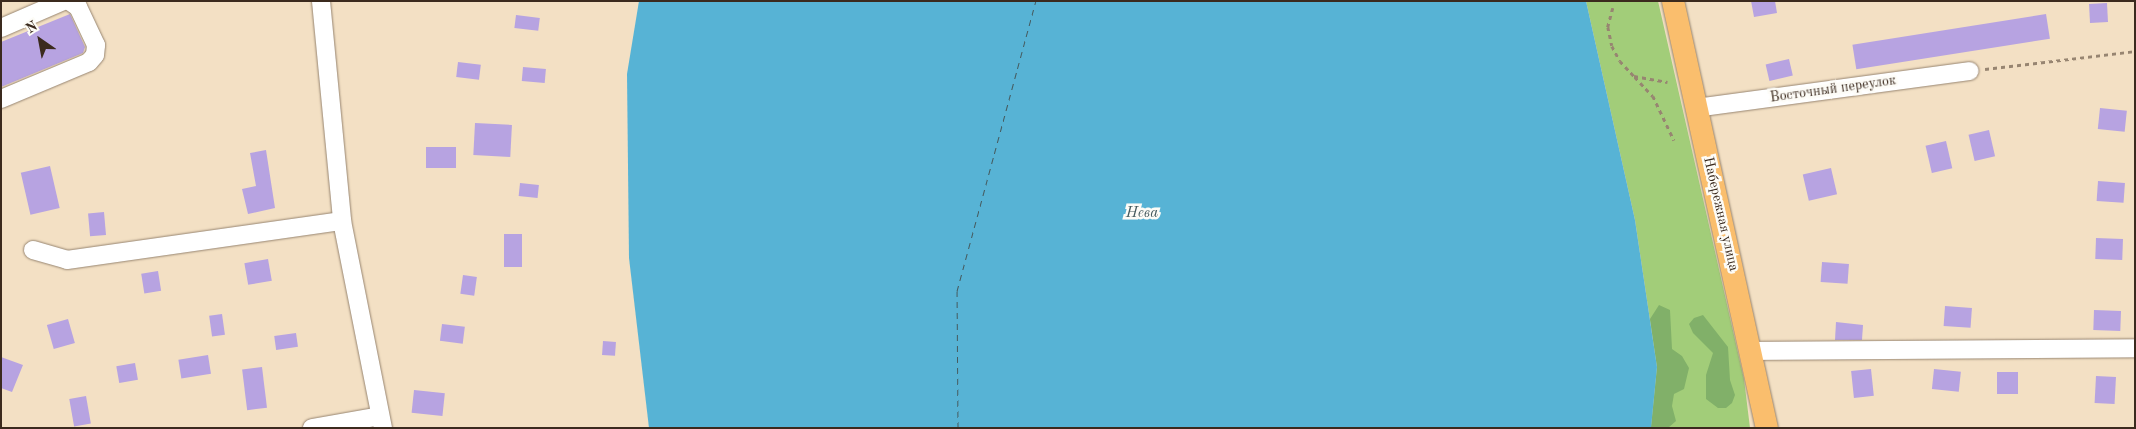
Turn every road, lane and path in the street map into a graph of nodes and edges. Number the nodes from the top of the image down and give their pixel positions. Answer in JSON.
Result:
{"nodes":[{"id":1,"x":63,"y":1,"type":"edge"},
{"id":2,"x":69,"y":1,"type":"edge"},
{"id":3,"x":322,"y":1,"type":"edge"},
{"id":4,"x":1673,"y":1,"type":"edge"},
{"id":5,"x":1613,"y":8,"type":"dead end"},
{"id":6,"x":1,"y":28,"type":"edge"},
{"id":7,"x":2135,"y":51,"type":"edge"},
{"id":8,"x":1970,"y":71,"type":"joint"},
{"id":9,"x":1634,"y":76,"type":"junction"},
{"id":10,"x":1667,"y":82,"type":"dead end"},
{"id":11,"x":1,"y":99,"type":"edge"},
{"id":12,"x":1696,"y":108,"type":"junction"},
{"id":13,"x":1674,"y":140,"type":"dead end"},
{"id":14,"x":342,"y":221,"type":"junction"},
{"id":15,"x":33,"y":250,"type":"dead end"},
{"id":16,"x":2135,"y":348,"type":"edge"},
{"id":17,"x":1752,"y":351,"type":"junction"},
{"id":18,"x":382,"y":422,"type":"edge"},
{"id":19,"x":312,"y":428,"type":"edge"},
{"id":20,"x":1767,"y":428,"type":"edge"}],
"edges":[{"from":1,"to":6,"type":"street"},
{"from":2,"to":11,"type":"street"},
{"from":3,"to":14,"type":"street"},
{"from":4,"to":12,"type":"main road","name":"Набережная улица"},
{"from":5,"to":9,"type":"path"},
{"from":7,"to":8,"type":"path"},
{"from":8,"to":12,"type":"street","name":"Восточный переулок"},
{"from":9,"to":10,"type":"path"},
{"from":9,"to":13,"type":"path"},
{"from":12,"to":17,"type":"main road","name":"Набережная улица"},
{"from":14,"to":15,"type":"street"},
{"from":14,"to":18,"type":"street"},
{"from":16,"to":17,"type":"street"},
{"from":17,"to":20,"type":"main road","name":"Набережная улица"},
{"from":18,"to":19,"type":"street"}]}
